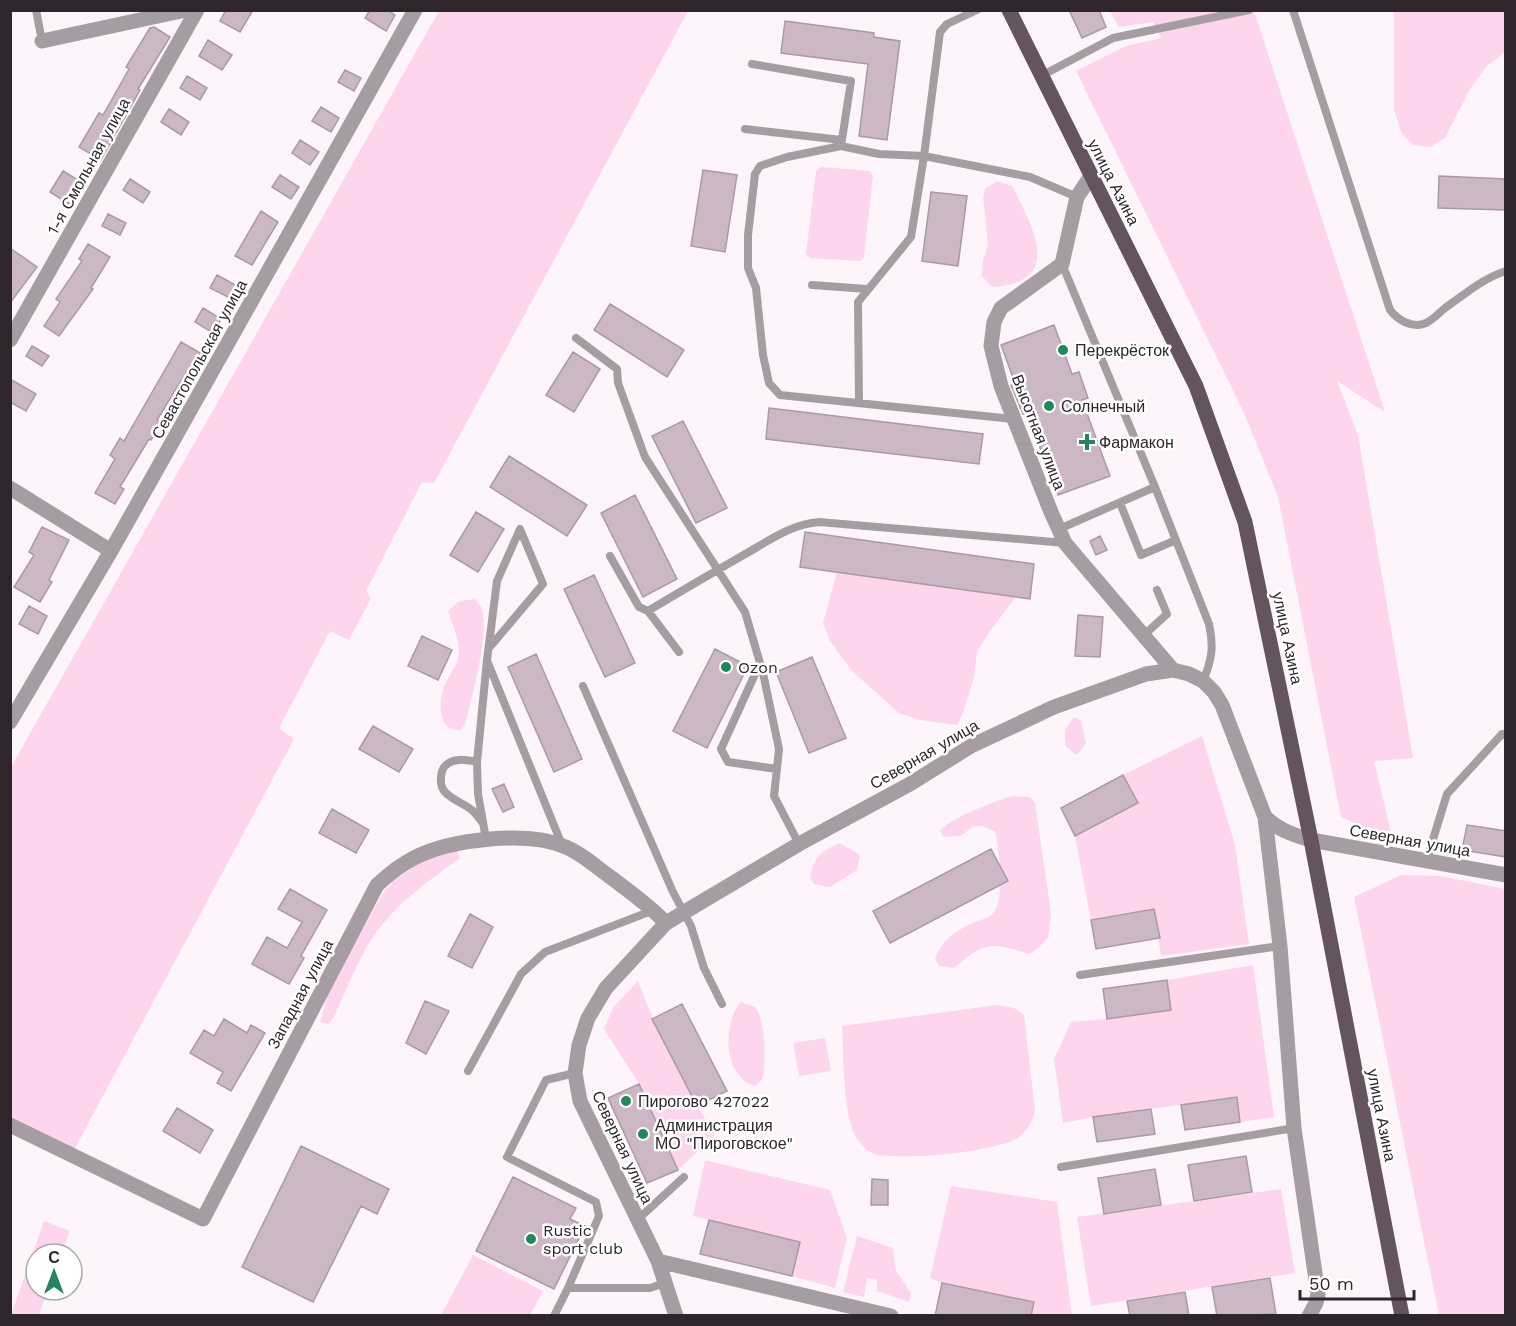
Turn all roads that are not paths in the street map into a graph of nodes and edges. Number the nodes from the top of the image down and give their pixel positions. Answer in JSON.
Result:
{"nodes":[{"id":1,"x":36,"y":10,"type":"edge"},
{"id":2,"x":186,"y":10,"type":"edge"},
{"id":3,"x":197,"y":10,"type":"edge"},
{"id":4,"x":415,"y":10,"type":"edge"},
{"id":5,"x":977,"y":10,"type":"edge"},
{"id":6,"x":1009,"y":10,"type":"edge"},
{"id":7,"x":1249,"y":10,"type":"edge"},
{"id":8,"x":1293,"y":10,"type":"edge"},
{"id":9,"x":42,"y":41,"type":"joint"},
{"id":10,"x":752,"y":64,"type":"dead end"},
{"id":11,"x":1041,"y":76,"type":"junction"},
{"id":12,"x":746,"y":129,"type":"dead end"},
{"id":13,"x":842,"y":143,"type":"junction"},
{"id":14,"x":924,"y":156,"type":"junction"},
{"id":15,"x":1091,"y":176,"type":"junction"},
{"id":16,"x":1077,"y":197,"type":"junction"},
{"id":17,"x":1062,"y":264,"type":"junction"},
{"id":18,"x":1506,"y":272,"type":"edge"},
{"id":19,"x":812,"y":285,"type":"dead end"},
{"id":20,"x":867,"y":289,"type":"junction"},
{"id":21,"x":576,"y":338,"type":"dead end"},
{"id":22,"x":10,"y":340,"type":"edge"},
{"id":23,"x":860,"y":403,"type":"junction"},
{"id":24,"x":1013,"y":419,"type":"junction"},
{"id":25,"x":10,"y":488,"type":"edge"},
{"id":26,"x":1155,"y":488,"type":"junction"},
{"id":27,"x":1120,"y":503,"type":"junction"},
{"id":28,"x":1062,"y":536,"type":"junction"},
{"id":29,"x":1176,"y":540,"type":"junction"},
{"id":30,"x":111,"y":551,"type":"junction"},
{"id":31,"x":610,"y":556,"type":"dead end"},
{"id":32,"x":718,"y":569,"type":"junction"},
{"id":33,"x":1157,"y":590,"type":"dead end"},
{"id":34,"x":648,"y":611,"type":"junction"},
{"id":35,"x":1144,"y":635,"type":"junction"},
{"id":36,"x":489,"y":648,"type":"junction"},
{"id":37,"x":679,"y":652,"type":"dead end"},
{"id":38,"x":487,"y":660,"type":"junction"},
{"id":39,"x":760,"y":663,"type":"junction"},
{"id":40,"x":1173,"y":670,"type":"junction"},
{"id":41,"x":1203,"y":681,"type":"junction"},
{"id":42,"x":583,"y":686,"type":"dead end"},
{"id":43,"x":10,"y":722,"type":"edge"},
{"id":44,"x":1506,"y":735,"type":"edge"},
{"id":45,"x":477,"y":762,"type":"junction"},
{"id":46,"x":777,"y":769,"type":"junction"},
{"id":47,"x":1265,"y":817,"type":"junction"},
{"id":48,"x":483,"y":824,"type":"junction"},
{"id":49,"x":486,"y":839,"type":"junction"},
{"id":50,"x":1311,"y":840,"type":"junction"},
{"id":51,"x":799,"y":844,"type":"junction"},
{"id":52,"x":562,"y":845,"type":"junction"},
{"id":53,"x":1426,"y":862,"type":"junction"},
{"id":54,"x":1506,"y":875,"type":"edge"},
{"id":55,"x":654,"y":910,"type":"junction"},
{"id":56,"x":683,"y":913,"type":"junction"},
{"id":57,"x":666,"y":923,"type":"junction"},
{"id":58,"x":1280,"y":946,"type":"junction"},
{"id":59,"x":1080,"y":975,"type":"dead end"},
{"id":60,"x":722,"y":1004,"type":"dead end"},
{"id":61,"x":468,"y":1071,"type":"dead end"},
{"id":62,"x":575,"y":1073,"type":"junction"},
{"id":63,"x":10,"y":1125,"type":"edge"},
{"id":64,"x":1294,"y":1128,"type":"junction"},
{"id":65,"x":1061,"y":1167,"type":"dead end"},
{"id":66,"x":684,"y":1177,"type":"dead end"},
{"id":67,"x":637,"y":1220,"type":"junction"},
{"id":68,"x":657,"y":1261,"type":"junction"},
{"id":69,"x":665,"y":1283,"type":"junction"},
{"id":70,"x":568,"y":1288,"type":"junction"},
{"id":71,"x":1311,"y":1313,"type":"edge"},
{"id":72,"x":554,"y":1316,"type":"edge"},
{"id":73,"x":676,"y":1316,"type":"edge"},
{"id":74,"x":891,"y":1316,"type":"edge"},
{"id":75,"x":1402,"y":1316,"type":"edge"}],
"edges":[{"from":1,"to":9,"type":"lane"},
{"from":2,"to":9,"type":"street"},
{"from":3,"to":22,"type":"street","name":"1-я Смольная улица"},
{"from":4,"to":30,"type":"street","name":"Севастопольская улица"},
{"from":5,"to":14,"type":"lane"},
{"from":6,"to":11,"type":"main road","name":"улица Азина"},
{"from":7,"to":11,"type":"lane"},
{"from":8,"to":18,"type":"lane"},
{"from":10,"to":13,"type":"lane"},
{"from":11,"to":15,"type":"main road","name":"улица Азина"},
{"from":12,"to":13,"type":"lane"},
{"from":13,"to":14,"type":"lane"},
{"from":13,"to":23,"type":"lane"},
{"from":14,"to":16,"type":"lane"},
{"from":14,"to":20,"type":"lane"},
{"from":15,"to":16,"type":"street"},
{"from":15,"to":50,"type":"main road","name":"улица Азина"},
{"from":16,"to":17,"type":"street"},
{"from":17,"to":24,"type":"street","name":"Высотная улица"},
{"from":17,"to":26,"type":"lane"},
{"from":19,"to":20,"type":"lane"},
{"from":20,"to":23,"type":"lane"},
{"from":21,"to":32,"type":"lane"},
{"from":23,"to":24,"type":"lane"},
{"from":24,"to":28,"type":"street","name":"Высотная улица"},
{"from":25,"to":30,"type":"street"},
{"from":26,"to":27,"type":"lane"},
{"from":26,"to":29,"type":"lane"},
{"from":27,"to":28,"type":"lane"},
{"from":27,"to":29,"type":"lane"},
{"from":28,"to":32,"type":"lane"},
{"from":28,"to":35,"type":"street","name":"Высотная улица"},
{"from":29,"to":41,"type":"lane"},
{"from":30,"to":43,"type":"street","name":"Севастопольская улица"},
{"from":31,"to":34,"type":"lane"},
{"from":32,"to":34,"type":"lane"},
{"from":32,"to":39,"type":"lane"},
{"from":33,"to":35,"type":"lane"},
{"from":34,"to":37,"type":"lane"},
{"from":35,"to":40,"type":"street","name":"Высотная улица"},
{"from":36,"to":36,"type":"lane"},
{"from":36,"to":38,"type":"lane"},
{"from":38,"to":45,"type":"lane"},
{"from":38,"to":52,"type":"lane"},
{"from":39,"to":46,"type":"lane"},
{"from":39,"to":46,"type":"lane"},
{"from":40,"to":41,"type":"street","name":"Северная улица"},
{"from":40,"to":51,"type":"street","name":"Северная улица"},
{"from":41,"to":47,"type":"street"},
{"from":42,"to":56,"type":"lane"},
{"from":44,"to":53,"type":"lane"},
{"from":45,"to":48,"type":"lane"},
{"from":45,"to":48,"type":"lane"},
{"from":46,"to":51,"type":"lane"},
{"from":47,"to":50,"type":"street","name":"Северная улица"},
{"from":47,"to":58,"type":"street"},
{"from":48,"to":49,"type":"lane"},
{"from":49,"to":52,"type":"street","name":"Западная улица"},
{"from":49,"to":63,"type":"street","name":"Западная улица"},
{"from":50,"to":53,"type":"street","name":"Северная улица"},
{"from":50,"to":75,"type":"main road","name":"улица Азина"},
{"from":51,"to":56,"type":"street","name":"Северная улица"},
{"from":52,"to":55,"type":"street","name":"Западная улица"},
{"from":53,"to":54,"type":"street","name":"Северная улица"},
{"from":55,"to":57,"type":"street","name":"Западная улица"},
{"from":55,"to":61,"type":"lane"},
{"from":56,"to":57,"type":"street","name":"Северная улица"},
{"from":56,"to":60,"type":"lane"},
{"from":57,"to":62,"type":"street","name":"Северная улица"},
{"from":58,"to":59,"type":"lane"},
{"from":58,"to":64,"type":"street"},
{"from":62,"to":67,"type":"street","name":"Северная улица"},
{"from":62,"to":70,"type":"lane"},
{"from":64,"to":65,"type":"lane"},
{"from":64,"to":71,"type":"street"},
{"from":66,"to":67,"type":"lane"},
{"from":67,"to":68,"type":"street","name":"Северная улица"},
{"from":68,"to":69,"type":"street","name":"Северная улица"},
{"from":68,"to":74,"type":"street"},
{"from":69,"to":70,"type":"lane"},
{"from":69,"to":73,"type":"street","name":"Северная улица"},
{"from":70,"to":72,"type":"lane"}]}
